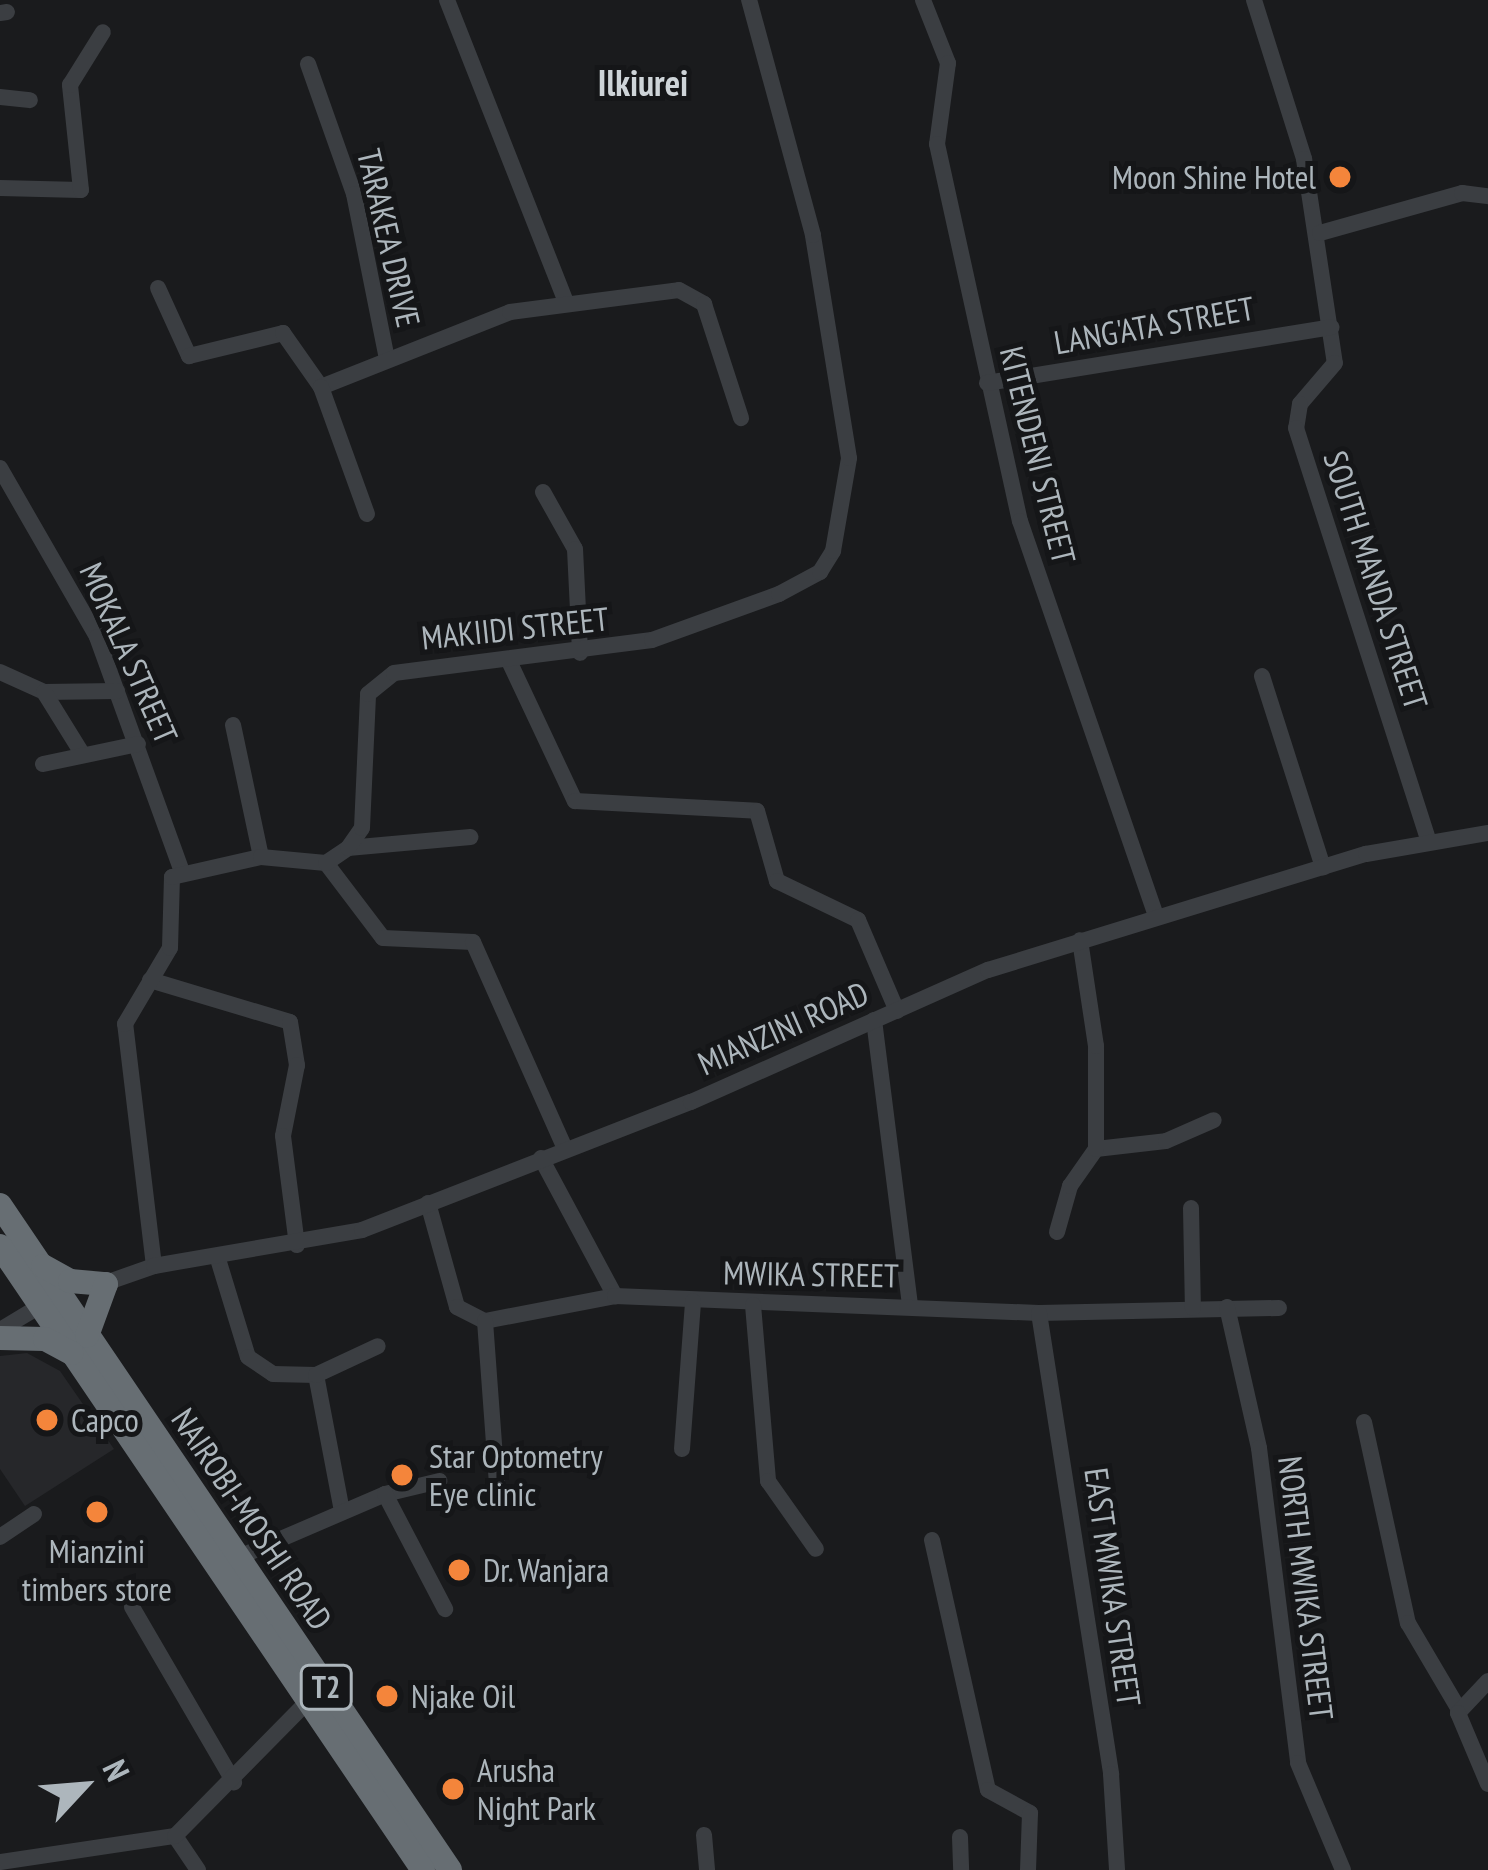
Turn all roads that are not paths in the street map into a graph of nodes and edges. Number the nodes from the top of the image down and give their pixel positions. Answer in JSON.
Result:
{"nodes":[{"id":1,"x":447,"y":0,"type":"edge"},
{"id":2,"x":749,"y":0,"type":"edge"},
{"id":3,"x":923,"y":0,"type":"edge"},
{"id":4,"x":1254,"y":0,"type":"edge"},
{"id":5,"x":103,"y":32,"type":"dead end"},
{"id":6,"x":308,"y":64,"type":"dead end"},
{"id":7,"x":0,"y":97,"type":"edge"},
{"id":8,"x":30,"y":100,"type":"dead end"},
{"id":9,"x":0,"y":188,"type":"edge"},
{"id":10,"x":1488,"y":196,"type":"edge"},
{"id":11,"x":1320,"y":232,"type":"junction"},
{"id":12,"x":158,"y":288,"type":"dead end"},
{"id":13,"x":566,"y":302,"type":"junction"},
{"id":14,"x":1331,"y":327,"type":"junction"},
{"id":15,"x":387,"y":359,"type":"junction"},
{"id":16,"x":987,"y":383,"type":"junction"},
{"id":17,"x":321,"y":387,"type":"junction"},
{"id":18,"x":742,"y":418,"type":"dead end"},
{"id":19,"x":0,"y":468,"type":"edge"},
{"id":20,"x":5,"y":488,"type":"edge"},
{"id":21,"x":543,"y":491,"type":"dead end"},
{"id":22,"x":367,"y":514,"type":"dead end"},
{"id":23,"x":580,"y":652,"type":"junction"},
{"id":24,"x":509,"y":661,"type":"junction"},
{"id":25,"x":0,"y":672,"type":"edge"},
{"id":26,"x":1262,"y":676,"type":"dead end"},
{"id":27,"x":117,"y":691,"type":"junction"},
{"id":28,"x":44,"y":692,"type":"junction"},
{"id":29,"x":233,"y":725,"type":"dead end"},
{"id":30,"x":138,"y":744,"type":"junction"},
{"id":31,"x":83,"y":755,"type":"junction"},
{"id":32,"x":43,"y":764,"type":"dead end"},
{"id":33,"x":1488,"y":833,"type":"edge"},
{"id":34,"x":471,"y":837,"type":"dead end"},
{"id":35,"x":1429,"y":842,"type":"junction"},
{"id":36,"x":348,"y":848,"type":"junction"},
{"id":37,"x":261,"y":857,"type":"junction"},
{"id":38,"x":326,"y":863,"type":"junction"},
{"id":39,"x":1324,"y":867,"type":"junction"},
{"id":40,"x":182,"y":872,"type":"junction"},
{"id":41,"x":1156,"y":916,"type":"junction"},
{"id":42,"x":1080,"y":940,"type":"junction"},
{"id":43,"x":151,"y":980,"type":"junction"},
{"id":44,"x":898,"y":1011,"type":"junction"},
{"id":45,"x":874,"y":1020,"type":"junction"},
{"id":46,"x":1214,"y":1120,"type":"dead end"},
{"id":47,"x":565,"y":1149,"type":"junction"},
{"id":48,"x":1096,"y":1149,"type":"junction"},
{"id":49,"x":541,"y":1158,"type":"junction"},
{"id":50,"x":428,"y":1203,"type":"junction"},
{"id":51,"x":0,"y":1205,"type":"edge"},
{"id":52,"x":1191,"y":1208,"type":"dead end"},
{"id":53,"x":1057,"y":1232,"type":"dead end"},
{"id":54,"x":297,"y":1245,"type":"junction"},
{"id":55,"x":0,"y":1246,"type":"edge"},
{"id":56,"x":218,"y":1259,"type":"junction"},
{"id":57,"x":41,"y":1264,"type":"junction"},
{"id":58,"x":154,"y":1266,"type":"junction"},
{"id":59,"x":106,"y":1284,"type":"junction"},
{"id":60,"x":615,"y":1296,"type":"junction"},
{"id":61,"x":693,"y":1301,"type":"junction"},
{"id":62,"x":55,"y":1305,"type":"junction"},
{"id":63,"x":753,"y":1305,"type":"junction"},
{"id":64,"x":910,"y":1305,"type":"junction"},
{"id":65,"x":1228,"y":1307,"type":"junction"},
{"id":66,"x":1192,"y":1308,"type":"junction"},
{"id":67,"x":1279,"y":1308,"type":"dead end"},
{"id":68,"x":1039,"y":1313,"type":"junction"},
{"id":69,"x":485,"y":1321,"type":"junction"},
{"id":70,"x":0,"y":1335,"type":"edge"},
{"id":71,"x":378,"y":1346,"type":"dead end"},
{"id":72,"x":82,"y":1347,"type":"junction"},
{"id":73,"x":316,"y":1375,"type":"junction"},
{"id":74,"x":1364,"y":1422,"type":"dead end"},
{"id":75,"x":682,"y":1449,"type":"dead end"},
{"id":76,"x":439,"y":1481,"type":"dead end"},
{"id":77,"x":385,"y":1494,"type":"junction"},
{"id":78,"x":498,"y":1500,"type":"dead end"},
{"id":79,"x":341,"y":1506,"type":"junction"},
{"id":80,"x":34,"y":1514,"type":"dead end"},
{"id":81,"x":0,"y":1537,"type":"edge"},
{"id":82,"x":932,"y":1540,"type":"dead end"},
{"id":83,"x":816,"y":1549,"type":"dead end"},
{"id":84,"x":239,"y":1557,"type":"junction"},
{"id":85,"x":133,"y":1607,"type":"dead end"},
{"id":86,"x":445,"y":1609,"type":"dead end"},
{"id":87,"x":1488,"y":1681,"type":"edge"},
{"id":88,"x":307,"y":1702,"type":"junction"},
{"id":89,"x":1458,"y":1708,"type":"junction"},
{"id":90,"x":234,"y":1782,"type":"junction"},
{"id":91,"x":1488,"y":1784,"type":"edge"},
{"id":92,"x":704,"y":1834,"type":"dead end"},
{"id":93,"x":175,"y":1836,"type":"junction"},
{"id":94,"x":961,"y":1837,"type":"dead end"},
{"id":95,"x":0,"y":1862,"type":"edge"},
{"id":96,"x":198,"y":1870,"type":"edge"},
{"id":97,"x":423,"y":1870,"type":"edge"},
{"id":98,"x":450,"y":1870,"type":"edge"},
{"id":99,"x":707,"y":1870,"type":"edge"},
{"id":100,"x":961,"y":1870,"type":"edge"},
{"id":101,"x":1028,"y":1870,"type":"edge"},
{"id":102,"x":1117,"y":1870,"type":"edge"},
{"id":103,"x":1343,"y":1870,"type":"edge"}],
"edges":[{"from":1,"to":13,"type":"street"},
{"from":2,"to":23,"type":"street","name":"MAKIIDI STREET"},
{"from":3,"to":16,"type":"street","name":"KITENDENI STREET"},
{"from":4,"to":11,"type":"street","name":"SOUTH MANDA STREET"},
{"from":5,"to":9,"type":"street"},
{"from":6,"to":15,"type":"street","name":"TARAKEA DRIVE"},
{"from":7,"to":8,"type":"street"},
{"from":10,"to":11,"type":"street"},
{"from":11,"to":14,"type":"street","name":"SOUTH MANDA STREET"},
{"from":12,"to":17,"type":"street"},
{"from":13,"to":15,"type":"street"},
{"from":13,"to":18,"type":"street"},
{"from":14,"to":16,"type":"street","name":"LANG'ATA STREET"},
{"from":14,"to":35,"type":"street","name":"SOUTH MANDA STREET"},
{"from":15,"to":17,"type":"street"},
{"from":16,"to":41,"type":"street","name":"KITENDENI STREET"},
{"from":17,"to":22,"type":"street"},
{"from":19,"to":20,"type":"street","name":"MOKALA STREET"},
{"from":20,"to":27,"type":"street","name":"MOKALA STREET"},
{"from":21,"to":23,"type":"street"},
{"from":23,"to":24,"type":"street","name":"MAKIIDI STREET"},
{"from":24,"to":36,"type":"street","name":"MAKIIDI STREET"},
{"from":24,"to":44,"type":"street"},
{"from":25,"to":28,"type":"street"},
{"from":26,"to":39,"type":"street"},
{"from":27,"to":28,"type":"street"},
{"from":27,"to":30,"type":"street","name":"MOKALA STREET"},
{"from":28,"to":31,"type":"street"},
{"from":29,"to":37,"type":"street"},
{"from":30,"to":31,"type":"street"},
{"from":30,"to":40,"type":"street","name":"MOKALA STREET"},
{"from":31,"to":32,"type":"street"},
{"from":33,"to":35,"type":"street","name":"MIANZINI ROAD"},
{"from":34,"to":36,"type":"street"},
{"from":35,"to":39,"type":"street","name":"MIANZINI ROAD"},
{"from":36,"to":38,"type":"street"},
{"from":37,"to":38,"type":"street"},
{"from":37,"to":40,"type":"street"},
{"from":38,"to":47,"type":"street"},
{"from":39,"to":41,"type":"street","name":"MIANZINI ROAD"},
{"from":40,"to":43,"type":"street"},
{"from":41,"to":42,"type":"street","name":"MIANZINI ROAD"},
{"from":42,"to":44,"type":"street","name":"MIANZINI ROAD"},
{"from":42,"to":48,"type":"street"},
{"from":43,"to":54,"type":"street"},
{"from":43,"to":58,"type":"street"},
{"from":44,"to":45,"type":"street","name":"MIANZINI ROAD"},
{"from":45,"to":47,"type":"street","name":"MIANZINI ROAD"},
{"from":45,"to":64,"type":"street"},
{"from":46,"to":48,"type":"street"},
{"from":47,"to":49,"type":"street","name":"MIANZINI ROAD"},
{"from":48,"to":53,"type":"street"},
{"from":49,"to":50,"type":"street","name":"MIANZINI ROAD"},
{"from":49,"to":60,"type":"street"},
{"from":50,"to":54,"type":"street","name":"MIANZINI ROAD"},
{"from":50,"to":69,"type":"street"},
{"from":51,"to":57,"type":"highway","name":"NAIROBI-MOSHI ROAD","number":"T2"},
{"from":52,"to":66,"type":"street"},
{"from":54,"to":56,"type":"street","name":"MIANZINI ROAD"},
{"from":55,"to":62,"type":"highway","name":"NAIROBI-MOSHI ROAD","number":"T2"},
{"from":56,"to":58,"type":"street","name":"MIANZINI ROAD"},
{"from":56,"to":73,"type":"street"},
{"from":57,"to":59,"type":"highway"},
{"from":57,"to":62,"type":"highway","name":"NAIROBI-MOSHI ROAD","number":"T2"},
{"from":58,"to":59,"type":"street","name":"MIANZINI ROAD"},
{"from":59,"to":62,"type":"street","name":"MIANZINI ROAD"},
{"from":59,"to":72,"type":"highway"},
{"from":60,"to":61,"type":"street","name":"MWIKA STREET"},
{"from":60,"to":69,"type":"street","name":"MWIKA STREET"},
{"from":61,"to":63,"type":"street","name":"MWIKA STREET"},
{"from":61,"to":75,"type":"street"},
{"from":62,"to":70,"type":"street","name":"MIANZINI ROAD"},
{"from":62,"to":72,"type":"highway","name":"NAIROBI-MOSHI ROAD","number":"T2"},
{"from":63,"to":64,"type":"street","name":"MWIKA STREET"},
{"from":63,"to":83,"type":"street"},
{"from":64,"to":68,"type":"street","name":"MWIKA STREET"},
{"from":65,"to":66,"type":"street","name":"MWIKA STREET"},
{"from":65,"to":67,"type":"street","name":"MWIKA STREET"},
{"from":65,"to":103,"type":"street","name":"NORTH MWIKA STREET"},
{"from":66,"to":68,"type":"street","name":"MWIKA STREET"},
{"from":68,"to":102,"type":"street","name":"EAST MWIKA STREET"},
{"from":69,"to":78,"type":"street"},
{"from":70,"to":72,"type":"highway"},
{"from":71,"to":73,"type":"street"},
{"from":72,"to":84,"type":"highway","name":"NAIROBI-MOSHI ROAD","number":"T2"},
{"from":72,"to":88,"type":"highway","name":"NAIROBI-MOSHI ROAD","number":"T2"},
{"from":73,"to":79,"type":"street"},
{"from":74,"to":89,"type":"street"},
{"from":76,"to":77,"type":"street"},
{"from":77,"to":79,"type":"street"},
{"from":77,"to":86,"type":"street"},
{"from":79,"to":84,"type":"street"},
{"from":80,"to":81,"type":"street"},
{"from":82,"to":101,"type":"street"},
{"from":84,"to":98,"type":"highway","name":"NAIROBI-MOSHI ROAD","number":"T2"},
{"from":85,"to":90,"type":"street"},
{"from":87,"to":89,"type":"street"},
{"from":88,"to":90,"type":"street"},
{"from":88,"to":97,"type":"highway","name":"NAIROBI-MOSHI ROAD","number":"T2"},
{"from":89,"to":91,"type":"street"},
{"from":90,"to":93,"type":"street"},
{"from":92,"to":99,"type":"street"},
{"from":93,"to":95,"type":"street"},
{"from":93,"to":96,"type":"street"},
{"from":94,"to":100,"type":"street"}]}
